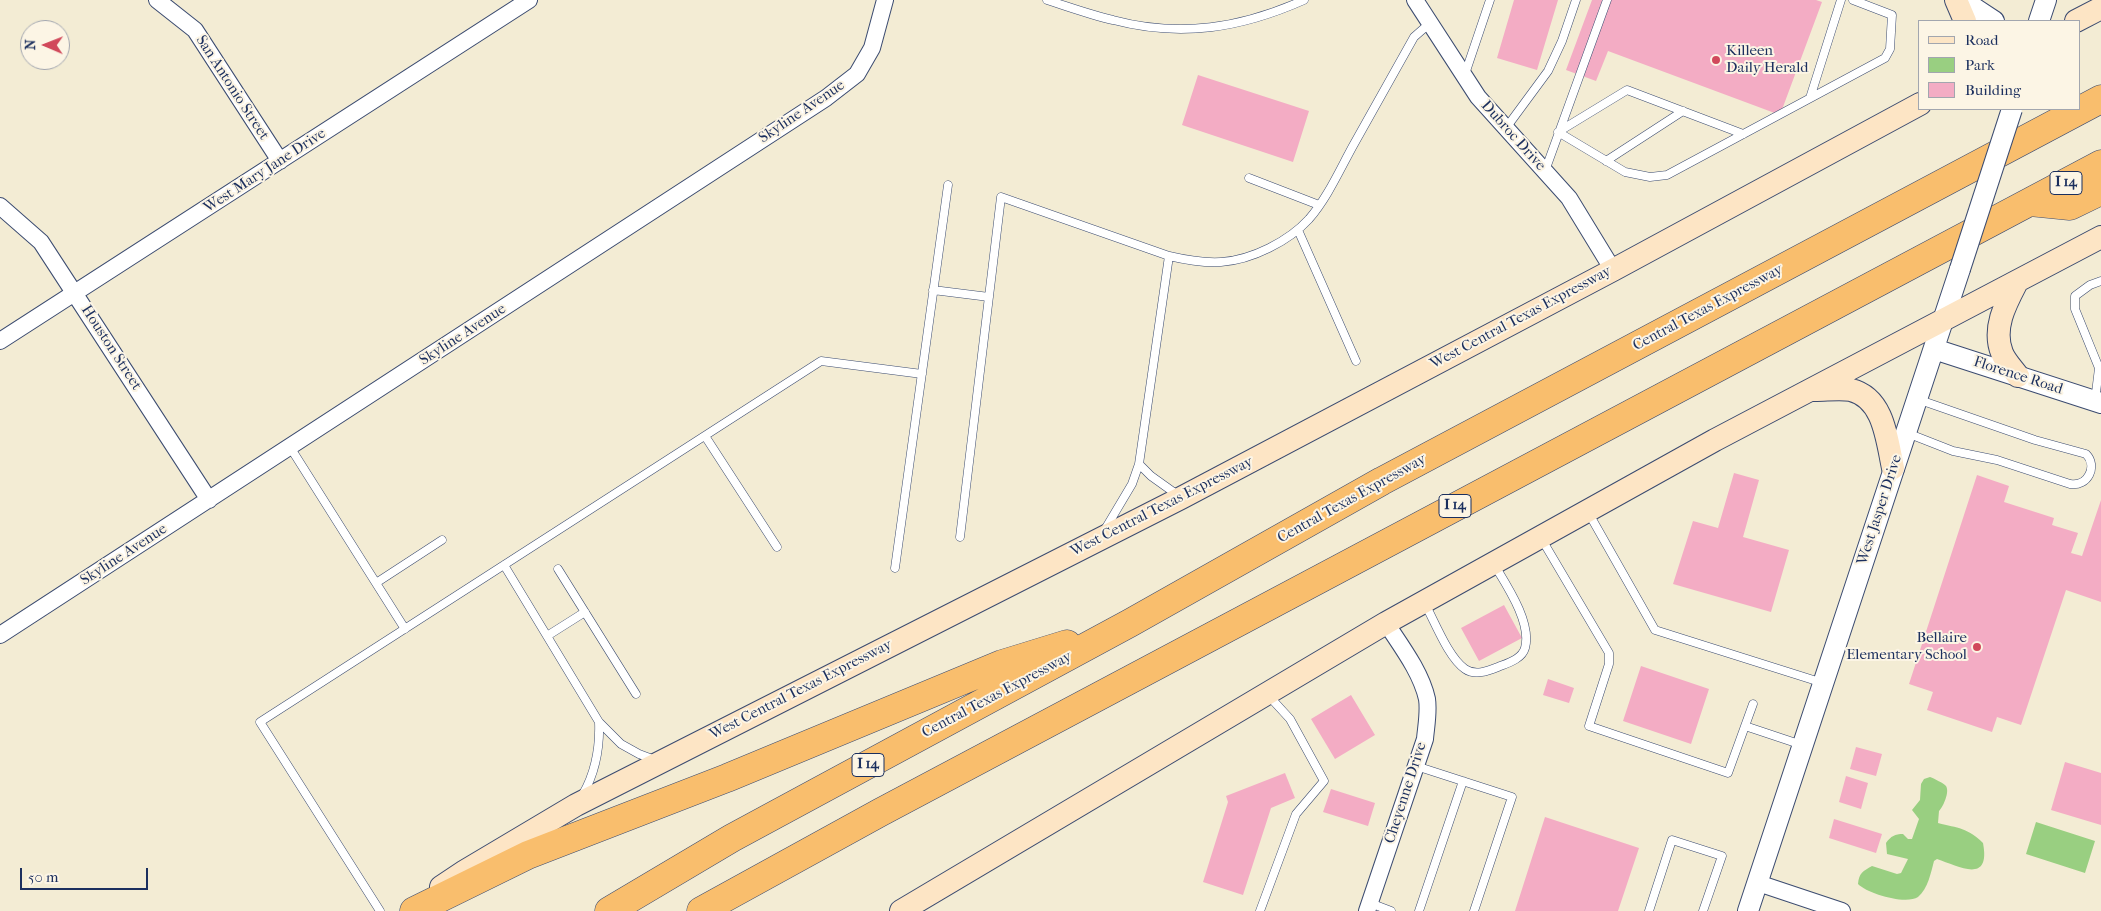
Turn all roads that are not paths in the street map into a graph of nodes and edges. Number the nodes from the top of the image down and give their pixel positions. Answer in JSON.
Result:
{"nodes":[{"id":1,"x":157,"y":0,"type":"edge"},
{"id":2,"x":529,"y":0,"type":"edge"},
{"id":3,"x":885,"y":0,"type":"edge"},
{"id":4,"x":1047,"y":0,"type":"edge"},
{"id":5,"x":1304,"y":0,"type":"edge"},
{"id":6,"x":1415,"y":0,"type":"edge"},
{"id":7,"x":1490,"y":0,"type":"edge"},
{"id":8,"x":1576,"y":0,"type":"edge"},
{"id":9,"x":1607,"y":0,"type":"edge"},
{"id":10,"x":1841,"y":0,"type":"edge"},
{"id":11,"x":1853,"y":0,"type":"edge"},
{"id":12,"x":1956,"y":0,"type":"edge"},
{"id":13,"x":1962,"y":0,"type":"edge"},
{"id":14,"x":2046,"y":0,"type":"edge"},
{"id":15,"x":2101,"y":8,"type":"edge"},
{"id":16,"x":1965,"y":20,"type":"edge"},
{"id":17,"x":1992,"y":20,"type":"edge"},
{"id":18,"x":2039,"y":20,"type":"edge"},
{"id":19,"x":2078,"y":20,"type":"edge"},
{"id":20,"x":1430,"y":23,"type":"junction"},
{"id":21,"x":1464,"y":76,"type":"junction"},
{"id":22,"x":1810,"y":98,"type":"junction"},
{"id":23,"x":2101,"y":99,"type":"edge"},
{"id":24,"x":1918,"y":105,"type":"edge"},
{"id":25,"x":2012,"y":110,"type":"edge"},
{"id":26,"x":2080,"y":110,"type":"edge"},
{"id":27,"x":2081,"y":110,"type":"edge"},
{"id":28,"x":1683,"y":111,"type":"junction"},
{"id":29,"x":1506,"y":128,"type":"junction"},
{"id":30,"x":1558,"y":132,"type":"junction"},
{"id":31,"x":1742,"y":134,"type":"junction"},
{"id":32,"x":280,"y":161,"type":"junction"},
{"id":33,"x":1606,"y":161,"type":"junction"},
{"id":34,"x":2101,"y":164,"type":"edge"},
{"id":35,"x":1544,"y":171,"type":"junction"},
{"id":36,"x":1249,"y":178,"type":"dead end"},
{"id":37,"x":948,"y":185,"type":"dead end"},
{"id":38,"x":2101,"y":190,"type":"edge"},
{"id":39,"x":2030,"y":202,"type":"junction"},
{"id":40,"x":1319,"y":205,"type":"junction"},
{"id":41,"x":0,"y":206,"type":"edge"},
{"id":42,"x":1298,"y":230,"type":"junction"},
{"id":43,"x":2101,"y":237,"type":"edge"},
{"id":44,"x":1168,"y":256,"type":"junction"},
{"id":45,"x":1613,"y":270,"type":"junction"},
{"id":46,"x":2101,"y":281,"type":"edge"},
{"id":47,"x":2017,"y":282,"type":"junction"},
{"id":48,"x":933,"y":290,"type":"junction"},
{"id":49,"x":75,"y":292,"type":"junction"},
{"id":50,"x":989,"y":297,"type":"junction"},
{"id":51,"x":1944,"y":320,"type":"junction"},
{"id":52,"x":0,"y":340,"type":"edge"},
{"id":53,"x":1934,"y":348,"type":"junction"},
{"id":54,"x":1356,"y":361,"type":"dead end"},
{"id":55,"x":2100,"y":369,"type":"edge"},
{"id":56,"x":922,"y":374,"type":"junction"},
{"id":57,"x":2018,"y":376,"type":"junction"},
{"id":58,"x":1812,"y":390,"type":"junction"},
{"id":59,"x":1917,"y":399,"type":"junction"},
{"id":60,"x":2098,"y":402,"type":"edge"},
{"id":61,"x":1905,"y":432,"type":"junction"},
{"id":62,"x":705,"y":436,"type":"junction"},
{"id":63,"x":290,"y":447,"type":"junction"},
{"id":64,"x":1139,"y":464,"type":"junction"},
{"id":65,"x":1893,"y":468,"type":"junction"},
{"id":66,"x":1181,"y":498,"type":"junction"},
{"id":67,"x":209,"y":500,"type":"junction"},
{"id":68,"x":1587,"y":511,"type":"junction"},
{"id":69,"x":960,"y":537,"type":"dead end"},
{"id":70,"x":1540,"y":537,"type":"junction"},
{"id":71,"x":442,"y":540,"type":"dead end"},
{"id":72,"x":1098,"y":540,"type":"junction"},
{"id":73,"x":777,"y":547,"type":"dead end"},
{"id":74,"x":1494,"y":563,"type":"junction"},
{"id":75,"x":504,"y":565,"type":"junction"},
{"id":76,"x":895,"y":568,"type":"dead end"},
{"id":77,"x":558,"y":569,"type":"dead end"},
{"id":78,"x":376,"y":583,"type":"junction"},
{"id":79,"x":1424,"y":602,"type":"junction"},
{"id":80,"x":585,"y":612,"type":"junction"},
{"id":81,"x":1386,"y":623,"type":"junction"},
{"id":82,"x":1130,"y":624,"type":"junction"},
{"id":83,"x":404,"y":629,"type":"junction"},
{"id":84,"x":0,"y":635,"type":"edge"},
{"id":85,"x":547,"y":636,"type":"junction"},
{"id":86,"x":1823,"y":683,"type":"junction"},
{"id":87,"x":1267,"y":693,"type":"junction"},
{"id":88,"x":636,"y":694,"type":"dead end"},
{"id":89,"x":1753,"y":704,"type":"dead end"},
{"id":90,"x":599,"y":722,"type":"junction"},
{"id":91,"x":1745,"y":726,"type":"junction"},
{"id":92,"x":1803,"y":745,"type":"junction"},
{"id":93,"x":659,"y":761,"type":"junction"},
{"id":94,"x":1416,"y":766,"type":"junction"},
{"id":95,"x":1463,"y":781,"type":"junction"},
{"id":96,"x":576,"y":805,"type":"junction"},
{"id":97,"x":1758,"y":883,"type":"junction"},
{"id":98,"x":1368,"y":907,"type":"edge"},
{"id":99,"x":380,"y":911,"type":"edge"},
{"id":100,"x":407,"y":911,"type":"edge"},
{"id":101,"x":414,"y":911,"type":"edge"},
{"id":102,"x":609,"y":911,"type":"edge"},
{"id":103,"x":702,"y":911,"type":"edge"},
{"id":104,"x":901,"y":911,"type":"edge"},
{"id":105,"x":1260,"y":911,"type":"edge"},
{"id":106,"x":1391,"y":911,"type":"edge"},
{"id":107,"x":1419,"y":911,"type":"edge"},
{"id":108,"x":1474,"y":911,"type":"edge"},
{"id":109,"x":1648,"y":911,"type":"edge"},
{"id":110,"x":1703,"y":911,"type":"edge"},
{"id":111,"x":1748,"y":911,"type":"edge"},
{"id":112,"x":1842,"y":911,"type":"edge"}],
"edges":[{"from":1,"to":32,"type":"street","name":"San Antonio Street"},
{"from":2,"to":32,"type":"street","name":"West Mary Jane Drive"},
{"from":3,"to":63,"type":"street","name":"Skyline Avenue"},
{"from":4,"to":5,"type":"lane"},
{"from":6,"to":20,"type":"street","name":"Dubroc Drive"},
{"from":7,"to":21,"type":"lane"},
{"from":8,"to":29,"type":"lane"},
{"from":9,"to":30,"type":"lane"},
{"from":10,"to":22,"type":"lane"},
{"from":11,"to":22,"type":"lane"},
{"from":12,"to":16,"type":"main road"},
{"from":13,"to":17,"type":"street"},
{"from":14,"to":18,"type":"street"},
{"from":15,"to":19,"type":"main road"},
{"from":20,"to":21,"type":"street","name":"Dubroc Drive"},
{"from":20,"to":40,"type":"lane"},
{"from":21,"to":29,"type":"street","name":"Dubroc Drive"},
{"from":22,"to":31,"type":"lane"},
{"from":23,"to":27,"type":"highway","name":"Central Texas Expressway","number":"I 14"},
{"from":24,"to":45,"type":"main road","name":"West Central Texas Expressway"},
{"from":25,"to":51,"type":"street","name":"West Jasper Drive","bridge":true},
{"from":26,"to":82,"type":"highway","name":"Central Texas Expressway","number":"I 14"},
{"from":28,"to":30,"type":"lane"},
{"from":28,"to":31,"type":"lane"},
{"from":28,"to":33,"type":"lane"},
{"from":29,"to":35,"type":"street","name":"Dubroc Drive"},
{"from":30,"to":33,"type":"lane"},
{"from":30,"to":35,"type":"lane"},
{"from":31,"to":33,"type":"lane"},
{"from":32,"to":49,"type":"street","name":"West Mary Jane Drive"},
{"from":34,"to":39,"type":"highway","number":"I 14"},
{"from":35,"to":45,"type":"street","name":"Dubroc Drive"},
{"from":36,"to":40,"type":"lane"},
{"from":37,"to":48,"type":"lane"},
{"from":38,"to":39,"type":"highway"},
{"from":39,"to":103,"type":"highway","number":"I 14"},
{"from":40,"to":42,"type":"lane"},
{"from":41,"to":49,"type":"street","name":"Houston Street"},
{"from":42,"to":44,"type":"lane"},
{"from":42,"to":54,"type":"lane"},
{"from":43,"to":47,"type":"main road"},
{"from":44,"to":50,"type":"lane"},
{"from":44,"to":64,"type":"lane"},
{"from":45,"to":66,"type":"main road","name":"West Central Texas Expressway"},
{"from":46,"to":55,"type":"lane"},
{"from":47,"to":51,"type":"main road"},
{"from":47,"to":57,"type":"main road"},
{"from":48,"to":50,"type":"lane"},
{"from":48,"to":56,"type":"lane"},
{"from":49,"to":52,"type":"street","name":"West Mary Jane Drive"},
{"from":49,"to":67,"type":"street","name":"Houston Street"},
{"from":50,"to":69,"type":"lane"},
{"from":51,"to":53,"type":"street","name":"West Jasper Drive"},
{"from":51,"to":58,"type":"main road"},
{"from":53,"to":57,"type":"street","name":"Florence Road"},
{"from":53,"to":59,"type":"street","name":"West Jasper Drive"},
{"from":55,"to":60,"type":"lane"},
{"from":56,"to":62,"type":"lane"},
{"from":56,"to":76,"type":"lane"},
{"from":57,"to":60,"type":"street","name":"Florence Road"},
{"from":58,"to":65,"type":"main road"},
{"from":58,"to":68,"type":"main road"},
{"from":59,"to":61,"type":"street","name":"West Jasper Drive"},
{"from":59,"to":61,"type":"lane"},
{"from":61,"to":65,"type":"street","name":"West Jasper Drive"},
{"from":62,"to":73,"type":"lane"},
{"from":62,"to":75,"type":"lane"},
{"from":63,"to":67,"type":"street","name":"Skyline Avenue"},
{"from":63,"to":78,"type":"lane"},
{"from":64,"to":66,"type":"lane"},
{"from":64,"to":72,"type":"lane"},
{"from":65,"to":86,"type":"street","name":"West Jasper Drive"},
{"from":66,"to":72,"type":"main road","name":"West Central Texas Expressway"},
{"from":67,"to":84,"type":"street","name":"Skyline Avenue"},
{"from":68,"to":70,"type":"main road"},
{"from":68,"to":86,"type":"lane"},
{"from":70,"to":74,"type":"main road"},
{"from":70,"to":91,"type":"lane"},
{"from":71,"to":78,"type":"lane"},
{"from":72,"to":93,"type":"main road","name":"West Central Texas Expressway"},
{"from":74,"to":79,"type":"main road"},
{"from":74,"to":79,"type":"lane"},
{"from":75,"to":83,"type":"lane"},
{"from":75,"to":85,"type":"lane"},
{"from":77,"to":80,"type":"lane"},
{"from":78,"to":83,"type":"lane"},
{"from":79,"to":81,"type":"main road"},
{"from":80,"to":85,"type":"lane"},
{"from":80,"to":88,"type":"lane"},
{"from":81,"to":87,"type":"main road"},
{"from":81,"to":94,"type":"street","name":"Cheyenne Drive"},
{"from":82,"to":101,"type":"highway"},
{"from":82,"to":102,"type":"highway","name":"Central Texas Expressway","number":"I 14"},
{"from":83,"to":99,"type":"lane"},
{"from":85,"to":90,"type":"lane"},
{"from":86,"to":92,"type":"street","name":"West Jasper Drive"},
{"from":87,"to":104,"type":"main road"},
{"from":87,"to":105,"type":"lane"},
{"from":89,"to":91,"type":"lane"},
{"from":90,"to":93,"type":"lane"},
{"from":90,"to":96,"type":"lane"},
{"from":91,"to":92,"type":"lane"},
{"from":92,"to":97,"type":"street","name":"West Jasper Drive"},
{"from":93,"to":96,"type":"main road","name":"West Central Texas Expressway"},
{"from":94,"to":95,"type":"lane"},
{"from":94,"to":98,"type":"street","name":"Cheyenne Drive"},
{"from":95,"to":107,"type":"lane"},
{"from":95,"to":108,"type":"lane"},
{"from":96,"to":100,"type":"main road","name":"West Central Texas Expressway"},
{"from":97,"to":111,"type":"street","name":"West Jasper Drive"},
{"from":97,"to":112,"type":"street"},
{"from":98,"to":106,"type":"lane"},
{"from":109,"to":110,"type":"lane"}]}
